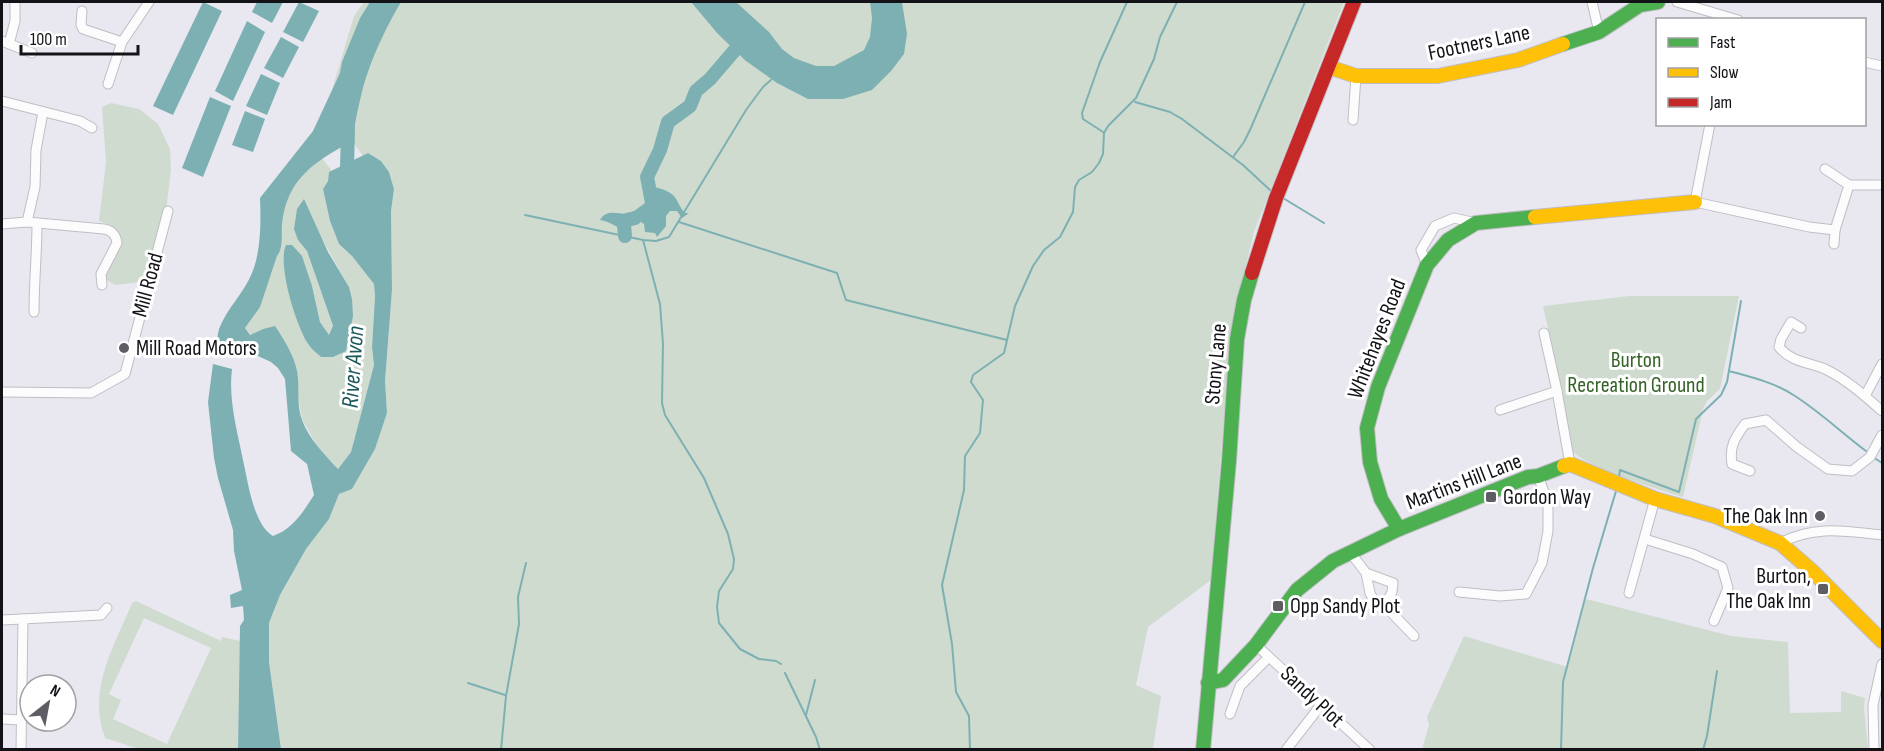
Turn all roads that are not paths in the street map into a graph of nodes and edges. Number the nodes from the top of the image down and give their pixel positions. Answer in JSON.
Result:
{"nodes":[{"id":1,"x":15,"y":2,"type":"edge"},
{"id":2,"x":149,"y":2,"type":"edge"},
{"id":3,"x":1354,"y":2,"type":"edge"},
{"id":4,"x":1592,"y":2,"type":"edge"},
{"id":5,"x":1658,"y":2,"type":"edge"},
{"id":6,"x":1677,"y":2,"type":"edge"},
{"id":7,"x":82,"y":11,"type":"dead end"},
{"id":8,"x":1732,"y":18,"type":"edge"},
{"id":9,"x":1599,"y":32,"type":"junction"},
{"id":10,"x":122,"y":42,"type":"junction"},
{"id":11,"x":5,"y":43,"type":"edge"},
{"id":12,"x":32,"y":53,"type":"dead end"},
{"id":13,"x":1866,"y":62,"type":"edge"},
{"id":14,"x":1882,"y":66,"type":"edge"},
{"id":15,"x":1329,"y":67,"type":"junction"},
{"id":16,"x":1356,"y":76,"type":"junction"},
{"id":17,"x":108,"y":84,"type":"dead end"},
{"id":18,"x":2,"y":101,"type":"edge"},
{"id":19,"x":43,"y":111,"type":"junction"},
{"id":20,"x":1353,"y":120,"type":"dead end"},
{"id":21,"x":1710,"y":126,"type":"edge"},
{"id":22,"x":92,"y":128,"type":"dead end"},
{"id":23,"x":1825,"y":170,"type":"dead end"},
{"id":24,"x":1849,"y":185,"type":"junction"},
{"id":25,"x":1879,"y":185,"type":"dead end"},
{"id":26,"x":1695,"y":202,"type":"junction"},
{"id":27,"x":168,"y":212,"type":"dead end"},
{"id":28,"x":32,"y":222,"type":"junction"},
{"id":29,"x":2,"y":224,"type":"edge"},
{"id":30,"x":1835,"y":230,"type":"junction"},
{"id":31,"x":1834,"y":244,"type":"dead end"},
{"id":32,"x":102,"y":285,"type":"dead end"},
{"id":33,"x":34,"y":312,"type":"dead end"},
{"id":34,"x":1802,"y":328,"type":"dead end"},
{"id":35,"x":1544,"y":333,"type":"dead end"},
{"id":36,"x":1882,"y":364,"type":"edge"},
{"id":37,"x":1557,"y":391,"type":"junction"},
{"id":38,"x":2,"y":392,"type":"edge"},
{"id":39,"x":1865,"y":396,"type":"junction"},
{"id":40,"x":1500,"y":410,"type":"dead end"},
{"id":41,"x":1882,"y":411,"type":"edge"},
{"id":42,"x":1882,"y":435,"type":"edge"},
{"id":43,"x":1570,"y":464,"type":"junction"},
{"id":44,"x":1750,"y":471,"type":"dead end"},
{"id":45,"x":1538,"y":476,"type":"junction"},
{"id":46,"x":1655,"y":499,"type":"junction"},
{"id":47,"x":1399,"y":529,"type":"junction"},
{"id":48,"x":1882,"y":535,"type":"edge"},
{"id":49,"x":1645,"y":539,"type":"junction"},
{"id":50,"x":1780,"y":543,"type":"junction"},
{"id":51,"x":1350,"y":552,"type":"junction"},
{"id":52,"x":1366,"y":573,"type":"junction"},
{"id":53,"x":1459,"y":592,"type":"dead end"},
{"id":54,"x":1629,"y":592,"type":"dead end"},
{"id":55,"x":1385,"y":606,"type":"junction"},
{"id":56,"x":107,"y":608,"type":"dead end"},
{"id":57,"x":23,"y":619,"type":"junction"},
{"id":58,"x":2,"y":620,"type":"edge"},
{"id":59,"x":1714,"y":621,"type":"dead end"},
{"id":60,"x":1414,"y":636,"type":"dead end"},
{"id":61,"x":1882,"y":642,"type":"edge"},
{"id":62,"x":1256,"y":645,"type":"junction"},
{"id":63,"x":1269,"y":657,"type":"junction"},
{"id":64,"x":1882,"y":664,"type":"edge"},
{"id":65,"x":22,"y":673,"type":"edge"},
{"id":66,"x":1208,"y":683,"type":"junction"},
{"id":67,"x":1321,"y":705,"type":"junction"},
{"id":68,"x":1230,"y":714,"type":"dead end"},
{"id":69,"x":2,"y":719,"type":"edge"},
{"id":70,"x":18,"y":720,"type":"edge"},
{"id":71,"x":21,"y":733,"type":"edge"},
{"id":72,"x":21,"y":750,"type":"edge"},
{"id":73,"x":1203,"y":750,"type":"edge"},
{"id":74,"x":1286,"y":750,"type":"edge"},
{"id":75,"x":1370,"y":750,"type":"edge"},
{"id":76,"x":1874,"y":750,"type":"edge"}],
"edges":[{"from":1,"to":11,"type":"street"},
{"from":2,"to":10,"type":"street"},
{"from":3,"to":15,"type":"street","name":"Stony Lane"},
{"from":4,"to":9,"type":"street"},
{"from":5,"to":9,"type":"street","name":"Footners Lane"},
{"from":6,"to":8,"type":"street"},
{"from":7,"to":10,"type":"street"},
{"from":9,"to":16,"type":"street","name":"Footners Lane"},
{"from":10,"to":17,"type":"street"},
{"from":11,"to":12,"type":"street"},
{"from":13,"to":14,"type":"street"},
{"from":15,"to":16,"type":"street","name":"Footners Lane"},
{"from":15,"to":66,"type":"street","name":"Stony Lane"},
{"from":16,"to":20,"type":"street"},
{"from":18,"to":19,"type":"street"},
{"from":19,"to":22,"type":"street"},
{"from":19,"to":28,"type":"street"},
{"from":21,"to":26,"type":"street"},
{"from":23,"to":24,"type":"street"},
{"from":24,"to":25,"type":"street"},
{"from":24,"to":30,"type":"street"},
{"from":26,"to":30,"type":"street","name":"Whitehayes Road"},
{"from":26,"to":47,"type":"street","name":"Whitehayes Road"},
{"from":27,"to":38,"type":"street","name":"Mill Road"},
{"from":28,"to":29,"type":"street"},
{"from":28,"to":32,"type":"street"},
{"from":28,"to":33,"type":"street"},
{"from":30,"to":31,"type":"street"},
{"from":34,"to":39,"type":"street"},
{"from":35,"to":37,"type":"street"},
{"from":36,"to":39,"type":"street"},
{"from":37,"to":40,"type":"street"},
{"from":37,"to":43,"type":"street"},
{"from":39,"to":41,"type":"street"},
{"from":42,"to":44,"type":"street"},
{"from":43,"to":45,"type":"street","name":"Martins Hill Lane"},
{"from":43,"to":46,"type":"street"},
{"from":45,"to":47,"type":"street","name":"Martins Hill Lane"},
{"from":45,"to":53,"type":"street"},
{"from":46,"to":49,"type":"street"},
{"from":46,"to":50,"type":"street"},
{"from":47,"to":51,"type":"street","name":"Martins Hill Lane"},
{"from":48,"to":50,"type":"street"},
{"from":49,"to":54,"type":"street"},
{"from":49,"to":59,"type":"street"},
{"from":50,"to":61,"type":"street"},
{"from":51,"to":52,"type":"street"},
{"from":51,"to":62,"type":"street","name":"Martins Hill Lane"},
{"from":52,"to":55,"type":"street"},
{"from":52,"to":55,"type":"street"},
{"from":55,"to":60,"type":"street"},
{"from":56,"to":57,"type":"street"},
{"from":57,"to":58,"type":"street"},
{"from":57,"to":65,"type":"street"},
{"from":62,"to":63,"type":"street","name":"Sandy Plot"},
{"from":62,"to":66,"type":"street","name":"Martins Hill Lane"},
{"from":63,"to":67,"type":"street","name":"Sandy Plot"},
{"from":63,"to":68,"type":"street"},
{"from":64,"to":76,"type":"street"},
{"from":66,"to":73,"type":"street","name":"Stony Lane"},
{"from":67,"to":74,"type":"street"},
{"from":67,"to":75,"type":"street","name":"Sandy Plot"},
{"from":69,"to":70,"type":"street"},
{"from":71,"to":72,"type":"street"}]}
